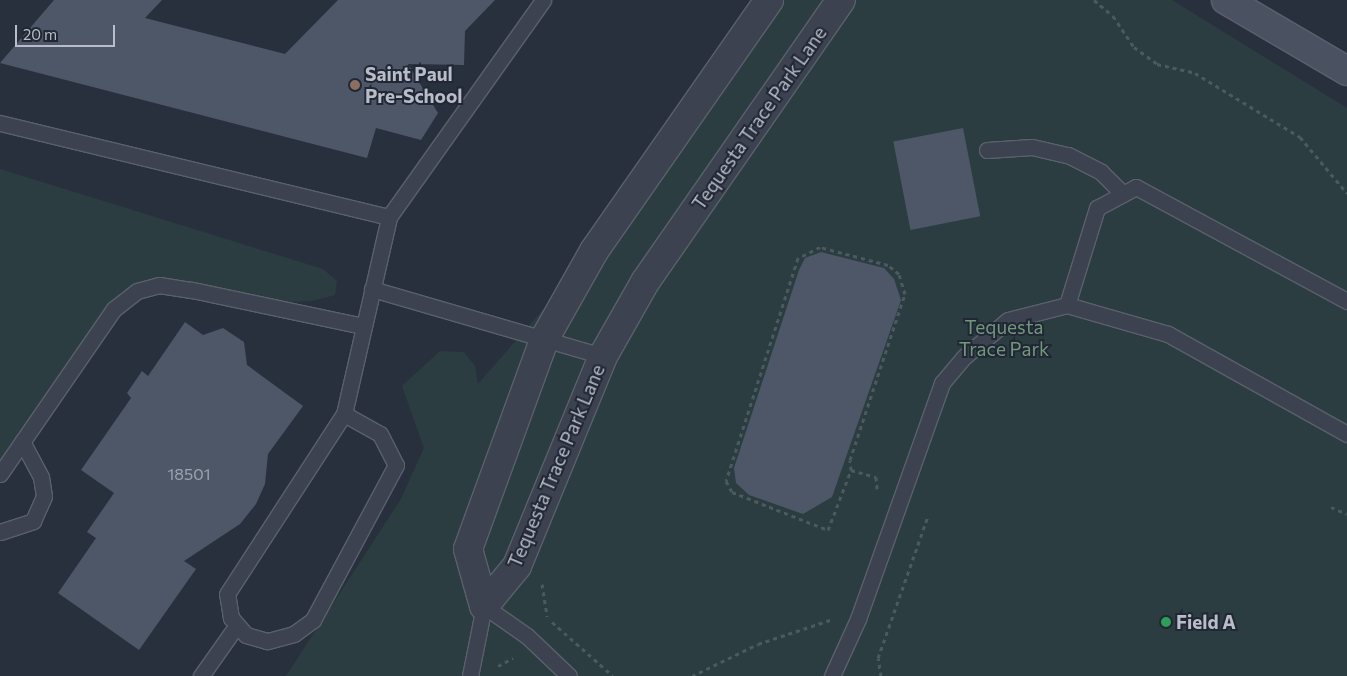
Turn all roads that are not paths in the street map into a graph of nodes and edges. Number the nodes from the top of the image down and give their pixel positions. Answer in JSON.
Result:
{"nodes":[{"id":1,"x":543,"y":0,"type":"edge"},
{"id":2,"x":769,"y":0,"type":"edge"},
{"id":3,"x":842,"y":0,"type":"edge"},
{"id":4,"x":1226,"y":0,"type":"edge"},
{"id":5,"x":1347,"y":71,"type":"edge"},
{"id":6,"x":0,"y":124,"type":"edge"},
{"id":7,"x":987,"y":150,"type":"dead end"},
{"id":8,"x":1123,"y":194,"type":"junction"},
{"id":9,"x":389,"y":217,"type":"junction"},
{"id":10,"x":372,"y":289,"type":"junction"},
{"id":11,"x":1347,"y":301,"type":"edge"},
{"id":12,"x":1067,"y":304,"type":"junction"},
{"id":13,"x":363,"y":326,"type":"junction"},
{"id":14,"x":545,"y":338,"type":"junction"},
{"id":15,"x":603,"y":356,"type":"junction"},
{"id":16,"x":344,"y":414,"type":"junction"},
{"id":17,"x":1347,"y":434,"type":"edge"},
{"id":18,"x":22,"y":442,"type":"junction"},
{"id":19,"x":0,"y":474,"type":"edge"},
{"id":20,"x":0,"y":532,"type":"edge"},
{"id":21,"x":484,"y":606,"type":"junction"},
{"id":22,"x":237,"y":625,"type":"junction"},
{"id":23,"x":201,"y":676,"type":"edge"},
{"id":24,"x":470,"y":676,"type":"edge"},
{"id":25,"x":568,"y":676,"type":"edge"},
{"id":26,"x":832,"y":676,"type":"edge"}],
"edges":[{"from":1,"to":9,"type":"lane"},
{"from":2,"to":14,"type":"street"},
{"from":3,"to":15,"type":"street","name":"Tequesta Trace Park Lane"},
{"from":4,"to":5,"type":"main road"},
{"from":6,"to":9,"type":"lane"},
{"from":7,"to":8,"type":"lane"},
{"from":8,"to":11,"type":"lane"},
{"from":8,"to":12,"type":"lane"},
{"from":9,"to":10,"type":"lane"},
{"from":10,"to":13,"type":"lane"},
{"from":10,"to":14,"type":"lane"},
{"from":12,"to":17,"type":"lane"},
{"from":12,"to":26,"type":"lane"},
{"from":13,"to":16,"type":"lane"},
{"from":13,"to":18,"type":"lane"},
{"from":14,"to":15,"type":"lane"},
{"from":14,"to":21,"type":"street"},
{"from":15,"to":21,"type":"street","name":"Tequesta Trace Park Lane"},
{"from":16,"to":22,"type":"lane"},
{"from":16,"to":22,"type":"lane"},
{"from":18,"to":19,"type":"lane"},
{"from":18,"to":20,"type":"lane"},
{"from":21,"to":24,"type":"lane"},
{"from":21,"to":25,"type":"lane"},
{"from":22,"to":23,"type":"lane"}]}
